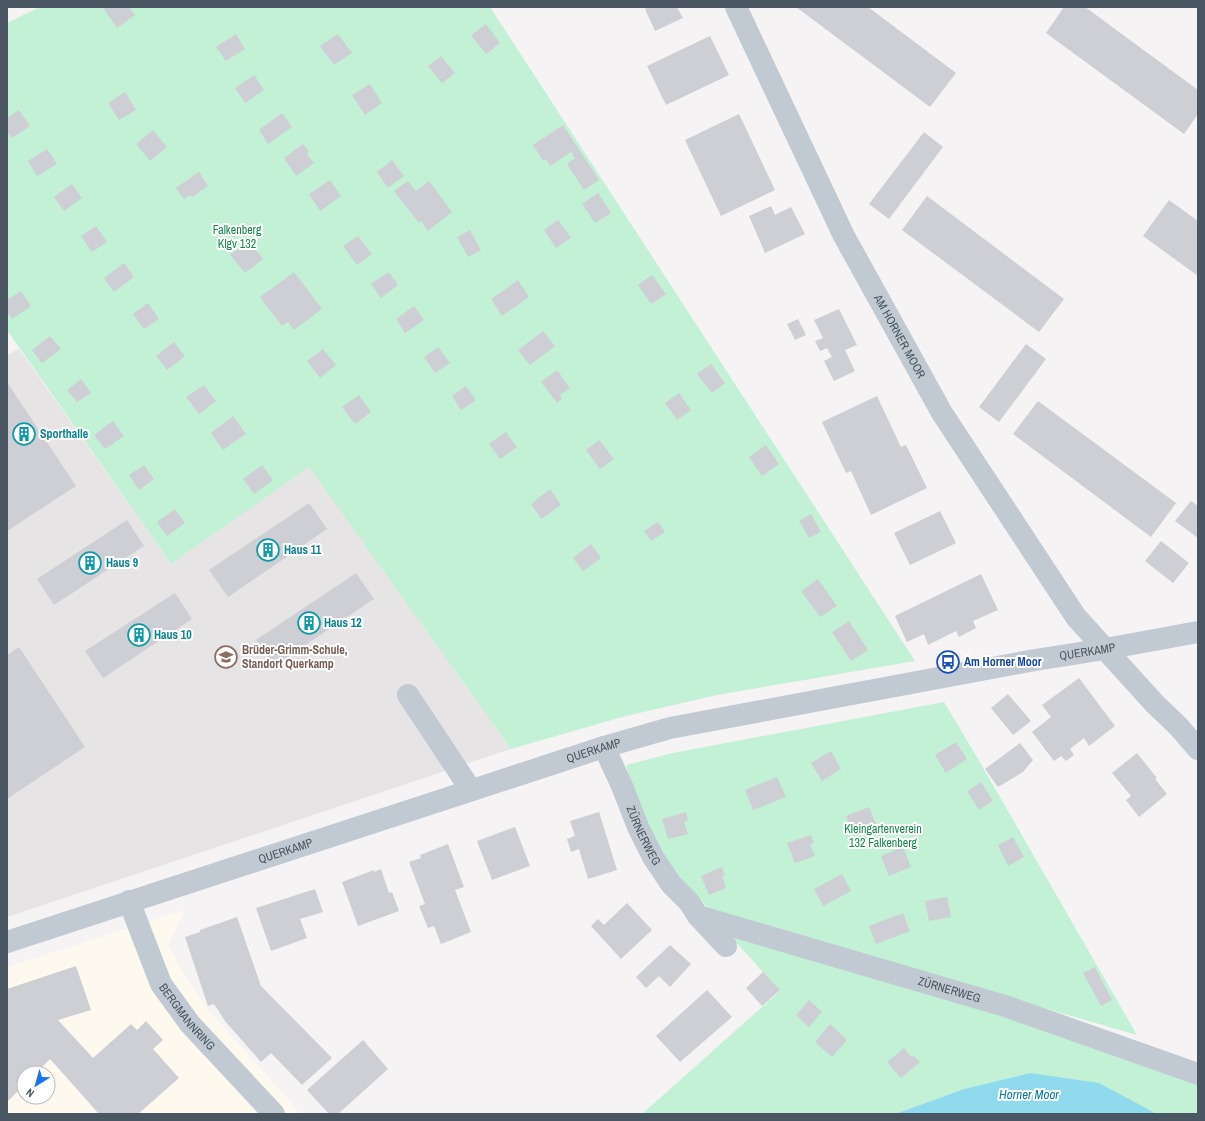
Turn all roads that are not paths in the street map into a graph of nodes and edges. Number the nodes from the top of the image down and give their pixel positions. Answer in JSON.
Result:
{"nodes":[{"id":1,"x":736,"y":7,"type":"edge"},
{"id":2,"x":1198,"y":632,"type":"edge"},
{"id":3,"x":1105,"y":649,"type":"junction"},
{"id":4,"x":408,"y":695,"type":"dead end"},
{"id":5,"x":604,"y":747,"type":"junction"},
{"id":6,"x":1198,"y":749,"type":"edge"},
{"id":7,"x":471,"y":790,"type":"junction"},
{"id":8,"x":129,"y":901,"type":"junction"},
{"id":9,"x":698,"y":916,"type":"junction"},
{"id":10,"x":7,"y":942,"type":"edge"},
{"id":11,"x":726,"y":946,"type":"dead end"},
{"id":12,"x":1198,"y":1074,"type":"edge"},
{"id":13,"x":274,"y":1114,"type":"edge"}],
"edges":[{"from":1,"to":3,"type":"street","name":"AM HORNER MOOR"},
{"from":2,"to":3,"type":"street","name":"QUERKAMP"},
{"from":3,"to":5,"type":"street","name":"QUERKAMP"},
{"from":3,"to":6,"type":"street","name":"AM HORNER MOOR"},
{"from":4,"to":7,"type":"street"},
{"from":5,"to":7,"type":"street","name":"QUERKAMP"},
{"from":5,"to":9,"type":"street","name":"ZÜRNERWEG"},
{"from":7,"to":8,"type":"street","name":"QUERKAMP"},
{"from":8,"to":10,"type":"street","name":"QUERKAMP"},
{"from":8,"to":13,"type":"street","name":"BERGMANNRING"},
{"from":9,"to":11,"type":"street","name":"ZÜRNERWEG"},
{"from":9,"to":12,"type":"street","name":"ZÜRNERWEG"}]}
